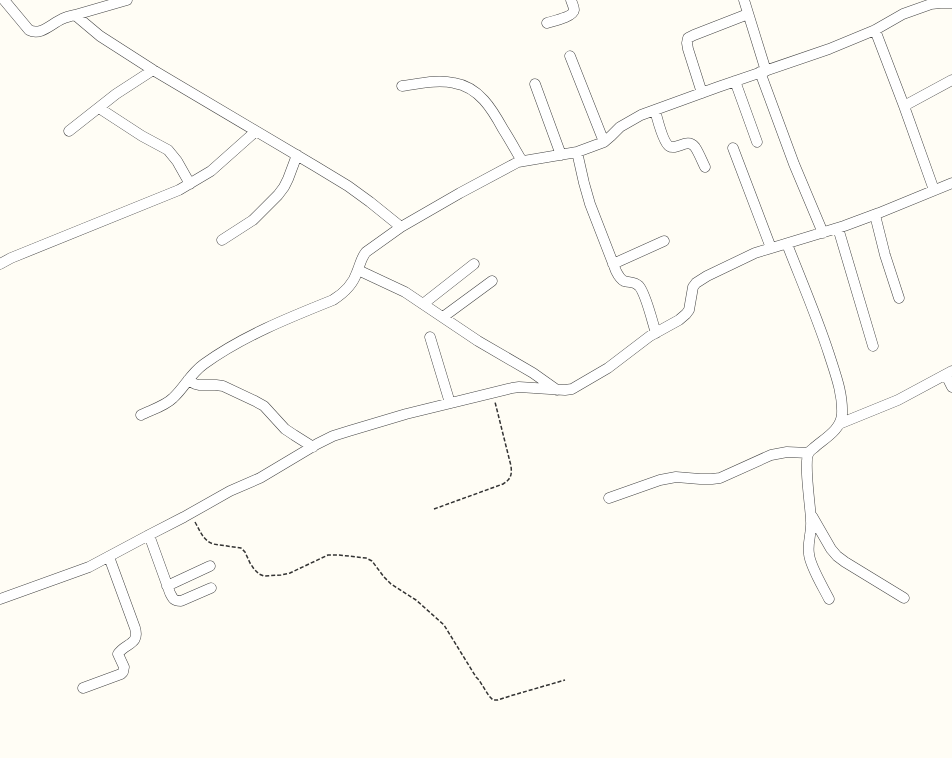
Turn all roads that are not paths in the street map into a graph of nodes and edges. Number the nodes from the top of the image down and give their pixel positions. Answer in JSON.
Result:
{"nodes":[{"id":1,"x":4,"y":0,"type":"edge"},
{"id":2,"x":127,"y":0,"type":"edge"},
{"id":3,"x":571,"y":0,"type":"edge"},
{"id":4,"x":744,"y":0,"type":"edge"},
{"id":5,"x":952,"y":3,"type":"edge"},
{"id":6,"x":922,"y":4,"type":"edge"},
{"id":7,"x":748,"y":14,"type":"junction"},
{"id":8,"x":75,"y":15,"type":"junction"},
{"id":9,"x":547,"y":23,"type":"dead end"},
{"id":10,"x":875,"y":30,"type":"junction"},
{"id":11,"x":570,"y":56,"type":"dead end"},
{"id":12,"x":153,"y":70,"type":"junction"},
{"id":13,"x":763,"y":71,"type":"junction"},
{"id":14,"x":952,"y":80,"type":"edge"},
{"id":15,"x":736,"y":81,"type":"junction"},
{"id":16,"x":535,"y":84,"type":"dead end"},
{"id":17,"x":402,"y":86,"type":"dead end"},
{"id":18,"x":702,"y":93,"type":"junction"},
{"id":19,"x":904,"y":106,"type":"junction"},
{"id":20,"x":99,"y":108,"type":"junction"},
{"id":21,"x":655,"y":110,"type":"junction"},
{"id":22,"x":69,"y":131,"type":"dead end"},
{"id":23,"x":256,"y":131,"type":"junction"},
{"id":24,"x":604,"y":142,"type":"junction"},
{"id":25,"x":757,"y":142,"type":"dead end"},
{"id":26,"x":733,"y":148,"type":"dead end"},
{"id":27,"x":577,"y":152,"type":"junction"},
{"id":28,"x":297,"y":155,"type":"junction"},
{"id":29,"x":561,"y":156,"type":"junction"},
{"id":30,"x":522,"y":161,"type":"junction"},
{"id":31,"x":705,"y":167,"type":"dead end"},
{"id":32,"x":952,"y":182,"type":"edge"},
{"id":33,"x":190,"y":184,"type":"junction"},
{"id":34,"x":934,"y":190,"type":"junction"},
{"id":35,"x":875,"y":215,"type":"junction"},
{"id":36,"x":401,"y":227,"type":"junction"},
{"id":37,"x":838,"y":228,"type":"junction"},
{"id":38,"x":822,"y":232,"type":"junction"},
{"id":39,"x":222,"y":240,"type":"dead end"},
{"id":40,"x":664,"y":241,"type":"dead end"},
{"id":41,"x":787,"y":244,"type":"junction"},
{"id":42,"x":771,"y":248,"type":"junction"},
{"id":43,"x":0,"y":264,"type":"edge"},
{"id":44,"x":474,"y":264,"type":"dead end"},
{"id":45,"x":613,"y":264,"type":"junction"},
{"id":46,"x":358,"y":270,"type":"junction"},
{"id":47,"x":492,"y":281,"type":"dead end"},
{"id":48,"x":900,"y":298,"type":"dead end"},
{"id":49,"x":423,"y":304,"type":"junction"},
{"id":50,"x":442,"y":317,"type":"junction"},
{"id":51,"x":656,"y":333,"type":"junction"},
{"id":52,"x":430,"y":337,"type":"dead end"},
{"id":53,"x":873,"y":346,"type":"dead end"},
{"id":54,"x":949,"y":373,"type":"edge"},
{"id":55,"x":188,"y":380,"type":"junction"},
{"id":56,"x":952,"y":387,"type":"edge"},
{"id":57,"x":557,"y":390,"type":"junction"},
{"id":58,"x":450,"y":403,"type":"junction"},
{"id":59,"x":141,"y":415,"type":"dead end"},
{"id":60,"x":839,"y":424,"type":"junction"},
{"id":61,"x":313,"y":447,"type":"junction"},
{"id":62,"x":809,"y":453,"type":"junction"},
{"id":63,"x":608,"y":498,"type":"dead end"},
{"id":64,"x":811,"y":515,"type":"junction"},
{"id":65,"x":149,"y":535,"type":"junction"},
{"id":66,"x":109,"y":557,"type":"junction"},
{"id":67,"x":210,"y":566,"type":"dead end"},
{"id":68,"x":167,"y":586,"type":"junction"},
{"id":69,"x":211,"y":588,"type":"dead end"},
{"id":70,"x":829,"y":598,"type":"dead end"},
{"id":71,"x":904,"y":598,"type":"dead end"},
{"id":72,"x":0,"y":599,"type":"edge"},
{"id":73,"x":83,"y":688,"type":"dead end"}],
"edges":[{"from":1,"to":8,"type":"street"},
{"from":2,"to":8,"type":"street"},
{"from":3,"to":9,"type":"street"},
{"from":4,"to":7,"type":"street"},
{"from":5,"to":6,"type":"street"},
{"from":6,"to":10,"type":"street"},
{"from":7,"to":13,"type":"street"},
{"from":7,"to":18,"type":"street"},
{"from":8,"to":12,"type":"street"},
{"from":10,"to":13,"type":"street"},
{"from":10,"to":19,"type":"street"},
{"from":11,"to":24,"type":"street"},
{"from":12,"to":20,"type":"street"},
{"from":12,"to":23,"type":"street"},
{"from":13,"to":15,"type":"street"},
{"from":13,"to":38,"type":"street"},
{"from":14,"to":19,"type":"street"},
{"from":15,"to":18,"type":"street"},
{"from":15,"to":25,"type":"street"},
{"from":16,"to":29,"type":"street"},
{"from":17,"to":30,"type":"street"},
{"from":18,"to":21,"type":"street"},
{"from":19,"to":34,"type":"street"},
{"from":20,"to":22,"type":"street"},
{"from":20,"to":33,"type":"street"},
{"from":21,"to":24,"type":"street"},
{"from":21,"to":31,"type":"street"},
{"from":23,"to":28,"type":"street"},
{"from":23,"to":33,"type":"street"},
{"from":24,"to":27,"type":"street"},
{"from":26,"to":42,"type":"street"},
{"from":27,"to":29,"type":"street"},
{"from":27,"to":45,"type":"street"},
{"from":28,"to":36,"type":"street"},
{"from":28,"to":39,"type":"street"},
{"from":29,"to":30,"type":"street"},
{"from":30,"to":36,"type":"street"},
{"from":32,"to":34,"type":"street"},
{"from":33,"to":43,"type":"street"},
{"from":34,"to":35,"type":"street"},
{"from":35,"to":37,"type":"street"},
{"from":35,"to":48,"type":"street"},
{"from":36,"to":46,"type":"street"},
{"from":37,"to":38,"type":"street"},
{"from":37,"to":53,"type":"street"},
{"from":38,"to":41,"type":"street"},
{"from":40,"to":45,"type":"street"},
{"from":41,"to":42,"type":"street"},
{"from":41,"to":60,"type":"street"},
{"from":42,"to":51,"type":"street"},
{"from":44,"to":49,"type":"street"},
{"from":45,"to":51,"type":"street"},
{"from":46,"to":49,"type":"street"},
{"from":46,"to":55,"type":"street"},
{"from":47,"to":50,"type":"street"},
{"from":49,"to":50,"type":"street"},
{"from":50,"to":57,"type":"street"},
{"from":51,"to":57,"type":"street"},
{"from":52,"to":58,"type":"street"},
{"from":54,"to":56,"type":"street"},
{"from":54,"to":60,"type":"street"},
{"from":55,"to":59,"type":"street"},
{"from":55,"to":61,"type":"street"},
{"from":57,"to":58,"type":"street"},
{"from":58,"to":61,"type":"street"},
{"from":60,"to":62,"type":"street"},
{"from":61,"to":65,"type":"street"},
{"from":62,"to":63,"type":"street"},
{"from":62,"to":64,"type":"street"},
{"from":64,"to":70,"type":"street"},
{"from":64,"to":71,"type":"street"},
{"from":65,"to":66,"type":"street"},
{"from":65,"to":68,"type":"street"},
{"from":66,"to":72,"type":"street"},
{"from":66,"to":73,"type":"street"},
{"from":67,"to":68,"type":"street"},
{"from":68,"to":69,"type":"street"}]}
